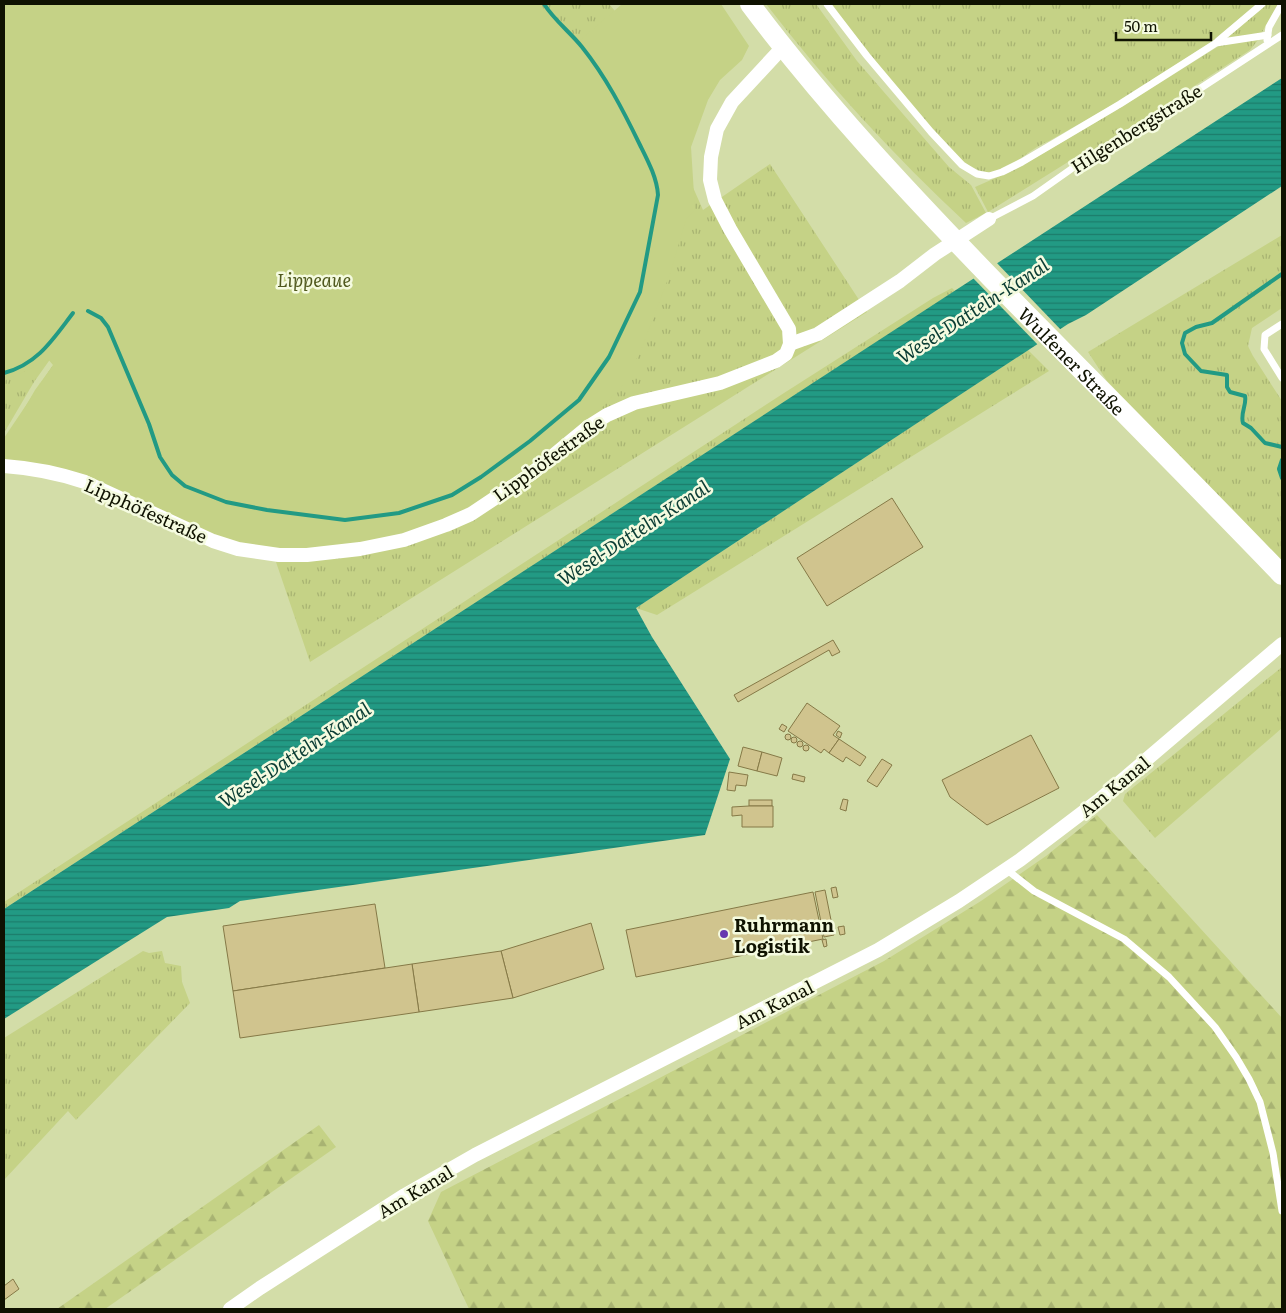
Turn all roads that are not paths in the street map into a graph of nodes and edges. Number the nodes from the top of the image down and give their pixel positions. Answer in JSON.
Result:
{"nodes":[{"id":1,"x":750,"y":4,"type":"edge"},
{"id":2,"x":827,"y":4,"type":"edge"},
{"id":3,"x":1262,"y":4,"type":"edge"},
{"id":4,"x":1282,"y":4,"type":"edge"},
{"id":5,"x":1268,"y":35,"type":"junction"},
{"id":6,"x":1282,"y":35,"type":"edge"},
{"id":7,"x":1216,"y":43,"type":"junction"},
{"id":8,"x":1267,"y":45,"type":"junction"},
{"id":9,"x":783,"y":47,"type":"junction"},
{"id":10,"x":989,"y":219,"type":"joint"},
{"id":11,"x":1282,"y":324,"type":"edge"},
{"id":12,"x":790,"y":344,"type":"junction"},
{"id":13,"x":1282,"y":378,"type":"edge"},
{"id":14,"x":4,"y":466,"type":"edge"},
{"id":15,"x":1282,"y":575,"type":"edge"},
{"id":16,"x":1282,"y":644,"type":"edge"},
{"id":17,"x":1005,"y":869,"type":"junction"},
{"id":18,"x":1282,"y":1211,"type":"edge"},
{"id":19,"x":230,"y":1309,"type":"edge"}],
"edges":[{"from":1,"to":9,"type":"main road","name":"Wulfener Straße"},
{"from":2,"to":7,"type":"lane"},
{"from":3,"to":7,"type":"lane"},
{"from":4,"to":5,"type":"lane"},
{"from":5,"to":7,"type":"lane"},
{"from":5,"to":8,"type":"lane"},
{"from":6,"to":8,"type":"lane","name":"Hilgenbergstraße"},
{"from":8,"to":10,"type":"lane","name":"Hilgenbergstraße"},
{"from":9,"to":12,"type":"street"},
{"from":9,"to":15,"type":"main road","name":"Wulfener Straße"},
{"from":10,"to":12,"type":"street"},
{"from":11,"to":13,"type":"lane"},
{"from":12,"to":14,"type":"street","name":"Lipphöfestraße"},
{"from":16,"to":17,"type":"street","name":"Am Kanal"},
{"from":17,"to":18,"type":"lane"},
{"from":17,"to":19,"type":"street","name":"Am Kanal"}]}
